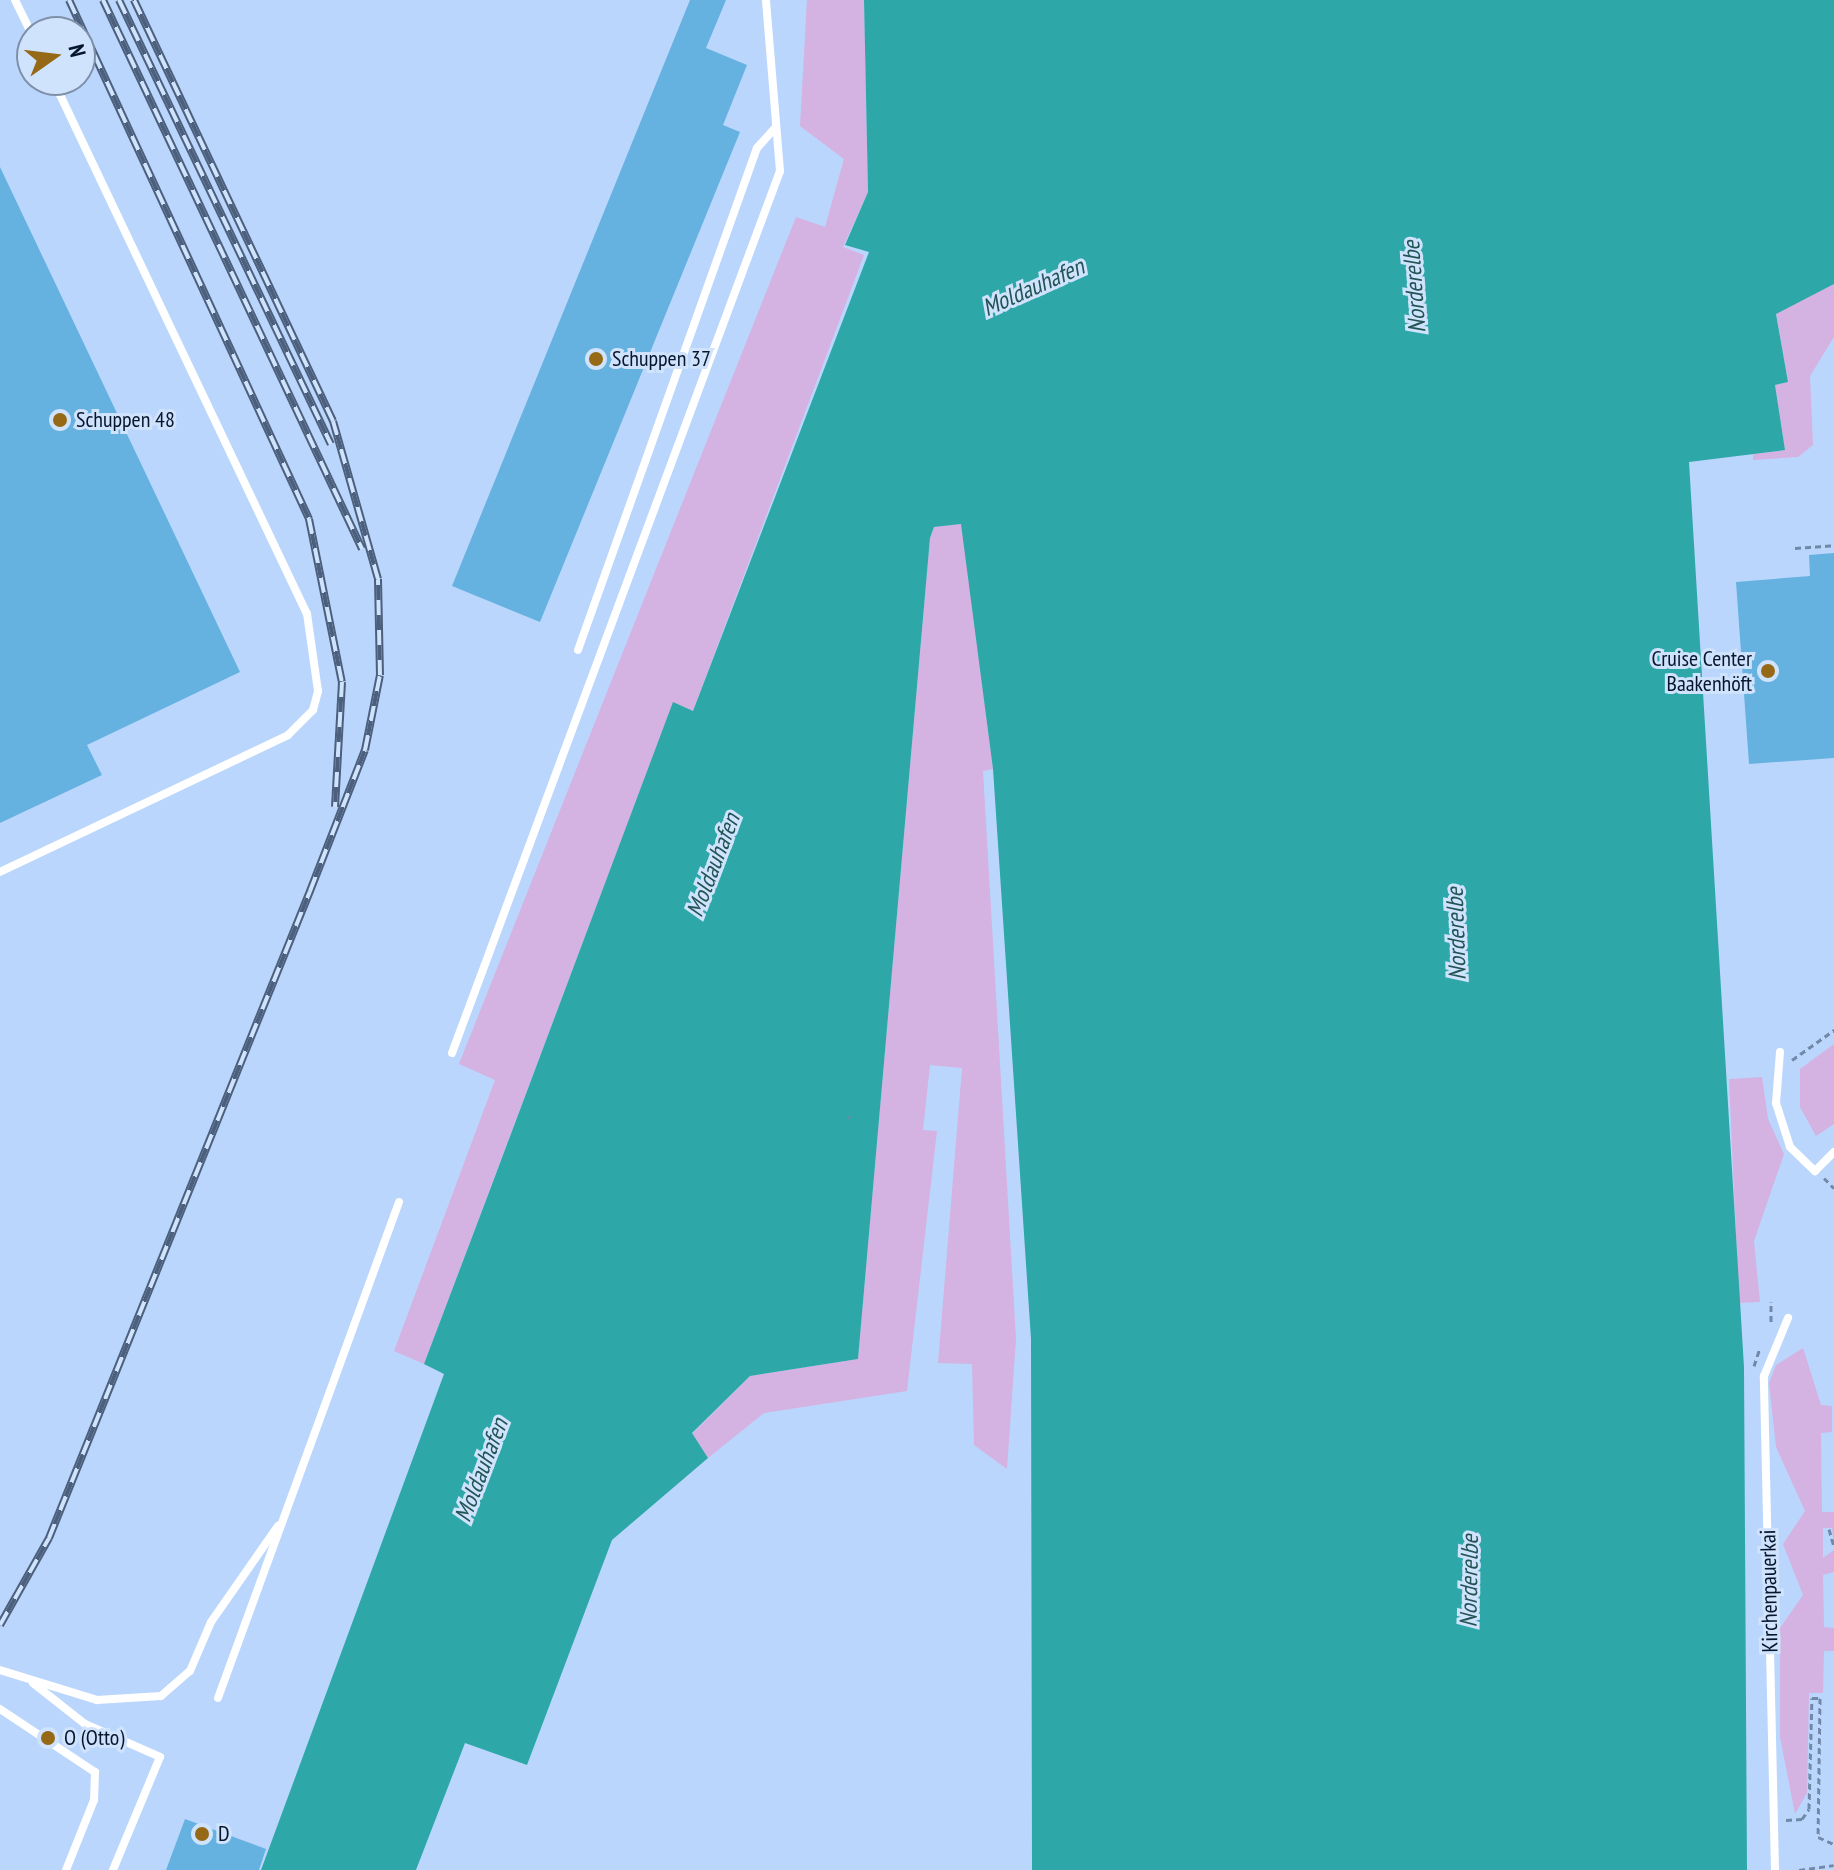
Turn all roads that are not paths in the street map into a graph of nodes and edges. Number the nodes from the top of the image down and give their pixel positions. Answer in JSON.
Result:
{"nodes":[{"id":1,"x":766,"y":0,"type":"edge"},
{"id":2,"x":61,"y":96,"type":"edge"},
{"id":3,"x":776,"y":127,"type":"junction"},
{"id":4,"x":578,"y":650,"type":"dead end"},
{"id":5,"x":0,"y":872,"type":"edge"},
{"id":6,"x":1780,"y":1052,"type":"dead end"},
{"id":7,"x":452,"y":1053,"type":"dead end"},
{"id":8,"x":1834,"y":1152,"type":"edge"},
{"id":9,"x":399,"y":1202,"type":"dead end"},
{"id":10,"x":1788,"y":1318,"type":"dead end"},
{"id":11,"x":285,"y":1516,"type":"junction"},
{"id":12,"x":0,"y":1670,"type":"edge"},
{"id":13,"x":29,"y":1679,"type":"junction"},
{"id":14,"x":218,"y":1698,"type":"dead end"},
{"id":15,"x":0,"y":1709,"type":"edge"},
{"id":16,"x":66,"y":1870,"type":"edge"},
{"id":17,"x":113,"y":1870,"type":"edge"},
{"id":18,"x":1775,"y":1870,"type":"edge"}],
"edges":[{"from":1,"to":3,"type":"lane"},
{"from":2,"to":5,"type":"lane"},
{"from":3,"to":4,"type":"lane"},
{"from":3,"to":7,"type":"lane"},
{"from":6,"to":8,"type":"lane"},
{"from":9,"to":11,"type":"lane"},
{"from":10,"to":18,"type":"lane","name":"Kirchenpauerkai"},
{"from":11,"to":13,"type":"lane"},
{"from":11,"to":14,"type":"lane"},
{"from":12,"to":13,"type":"lane"},
{"from":13,"to":17,"type":"lane"},
{"from":15,"to":16,"type":"lane"}]}
